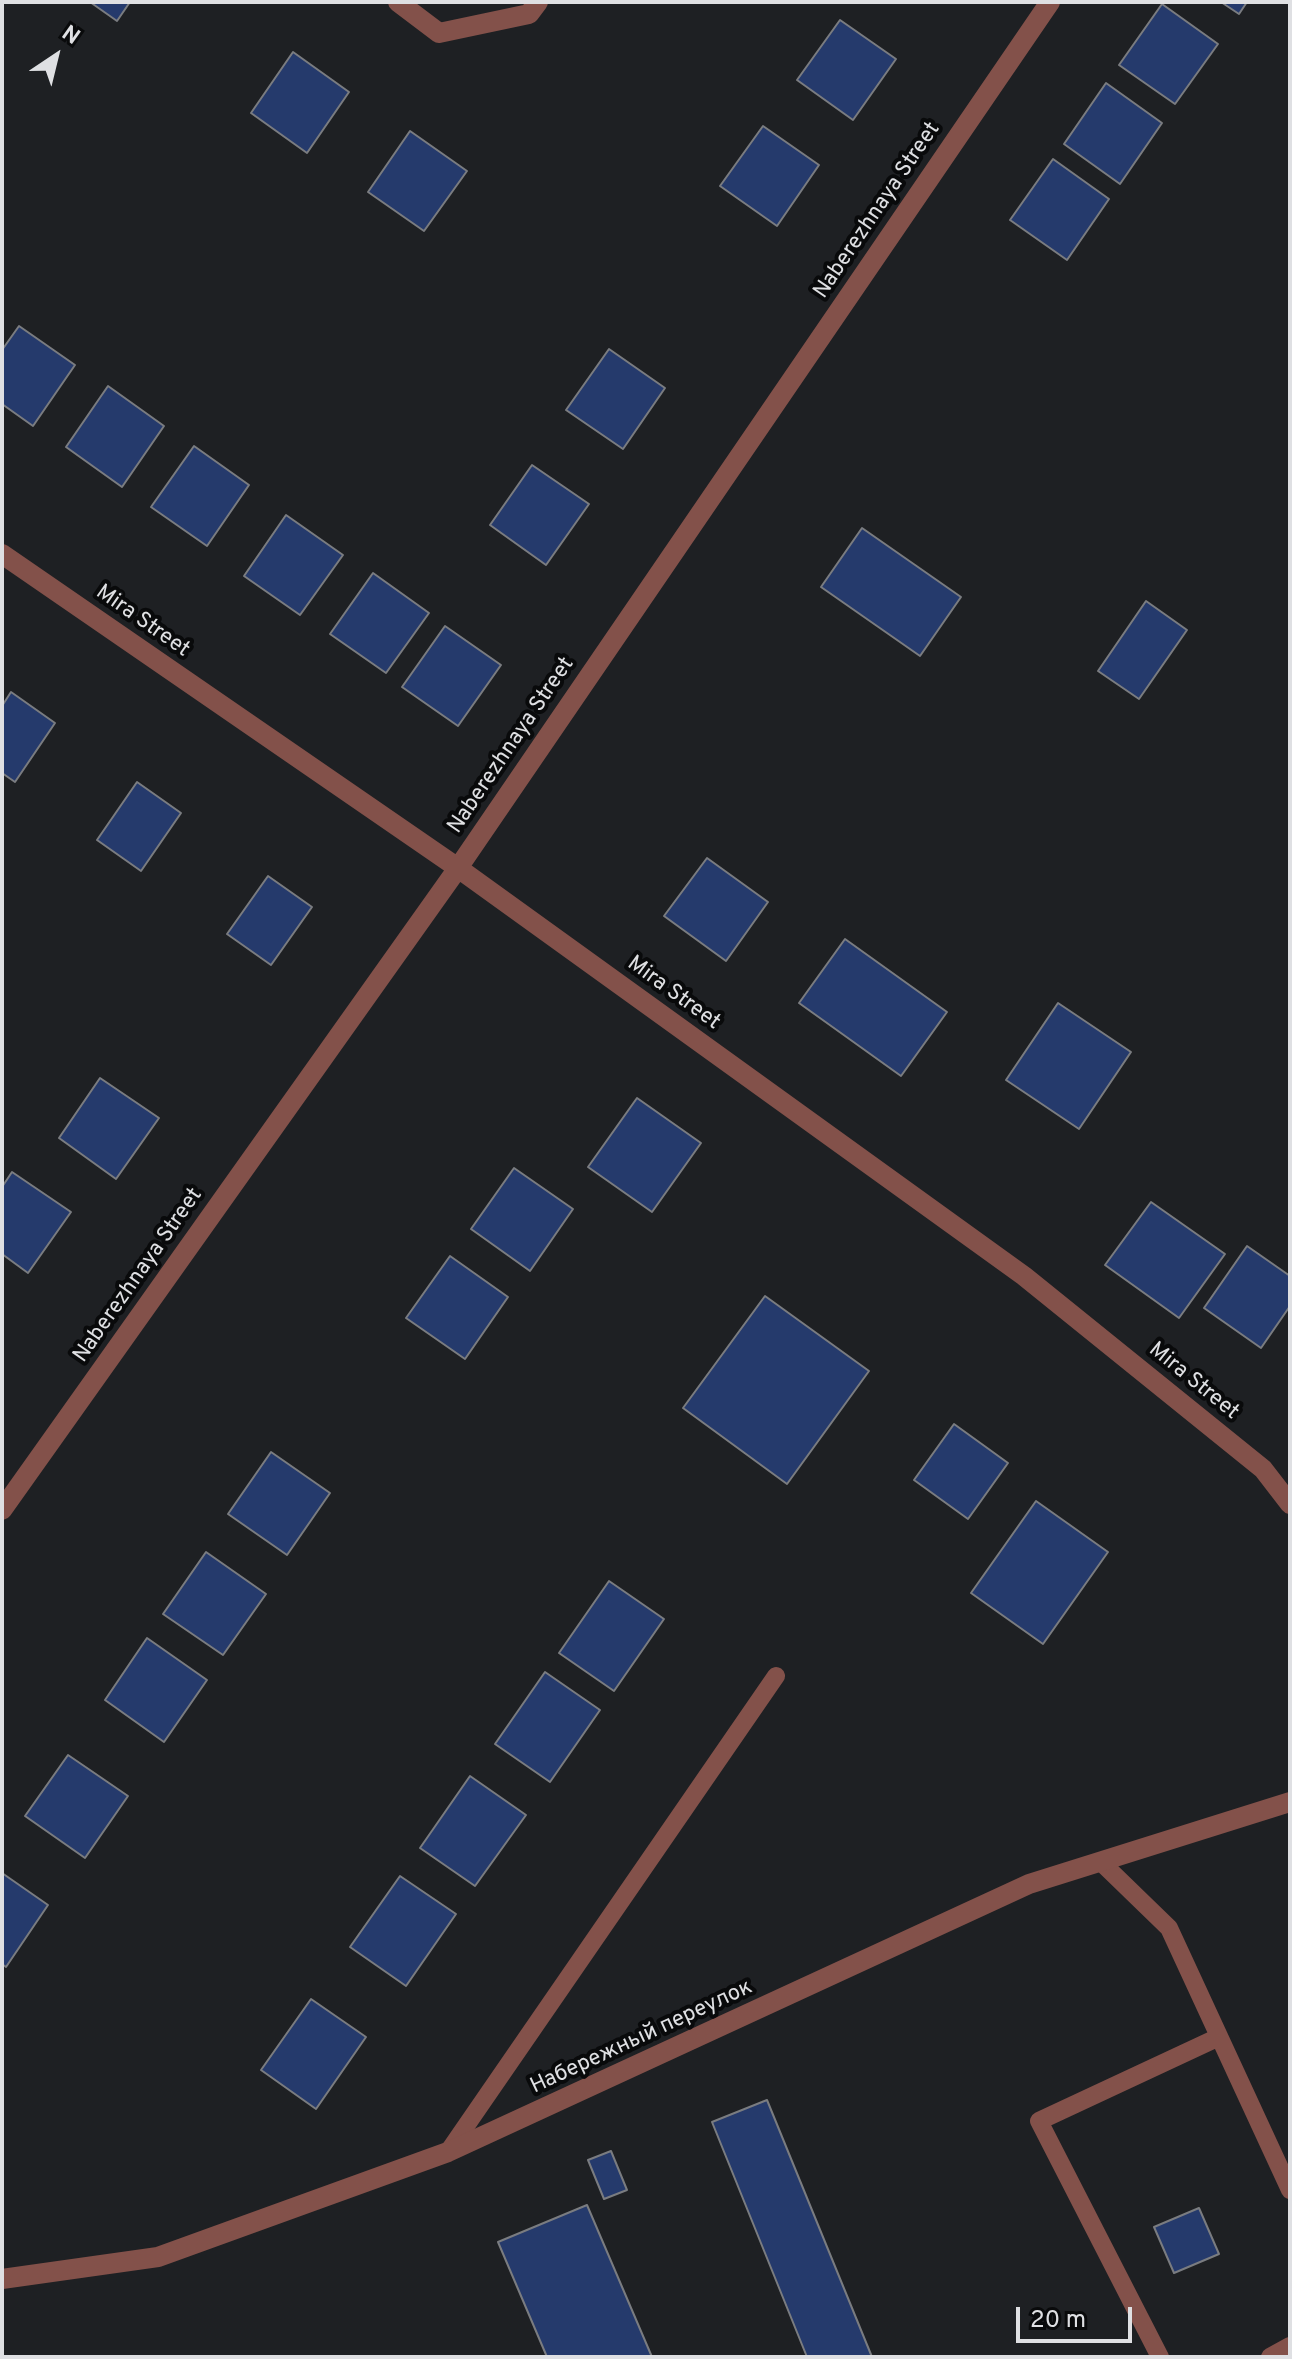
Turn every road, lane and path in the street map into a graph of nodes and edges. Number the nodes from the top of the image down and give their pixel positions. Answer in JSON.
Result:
{"nodes":[{"id":1,"x":398,"y":2,"type":"edge"},
{"id":2,"x":538,"y":2,"type":"edge"},
{"id":3,"x":1050,"y":2,"type":"edge"},
{"id":4,"x":2,"y":554,"type":"edge"},
{"id":5,"x":458,"y":868,"type":"junction"},
{"id":6,"x":1290,"y":1504,"type":"edge"},
{"id":7,"x":2,"y":1510,"type":"edge"},
{"id":8,"x":776,"y":1676,"type":"dead end"},
{"id":9,"x":1290,"y":1802,"type":"edge"},
{"id":10,"x":1101,"y":1862,"type":"junction"},
{"id":11,"x":1219,"y":2037,"type":"junction"},
{"id":12,"x":448,"y":2152,"type":"junction"},
{"id":13,"x":1290,"y":2190,"type":"edge"},
{"id":14,"x":2,"y":2279,"type":"edge"},
{"id":15,"x":1290,"y":2346,"type":"edge"},
{"id":16,"x":1160,"y":2357,"type":"edge"},
{"id":17,"x":1270,"y":2357,"type":"edge"}],
"edges":[{"from":1,"to":2,"type":"street"},
{"from":3,"to":5,"type":"street","name":"Naberezhnaya Street"},
{"from":4,"to":5,"type":"street","name":"Mira Street"},
{"from":5,"to":6,"type":"street","name":"Mira Street"},
{"from":5,"to":7,"type":"street","name":"Naberezhnaya Street"},
{"from":8,"to":12,"type":"lane"},
{"from":9,"to":10,"type":"street","name":"Набережный переулок"},
{"from":10,"to":11,"type":"lane"},
{"from":10,"to":12,"type":"street","name":"Набережный переулок"},
{"from":11,"to":13,"type":"lane"},
{"from":11,"to":16,"type":"lane"},
{"from":12,"to":14,"type":"street","name":"Набережный переулок"},
{"from":15,"to":17,"type":"lane"}]}
